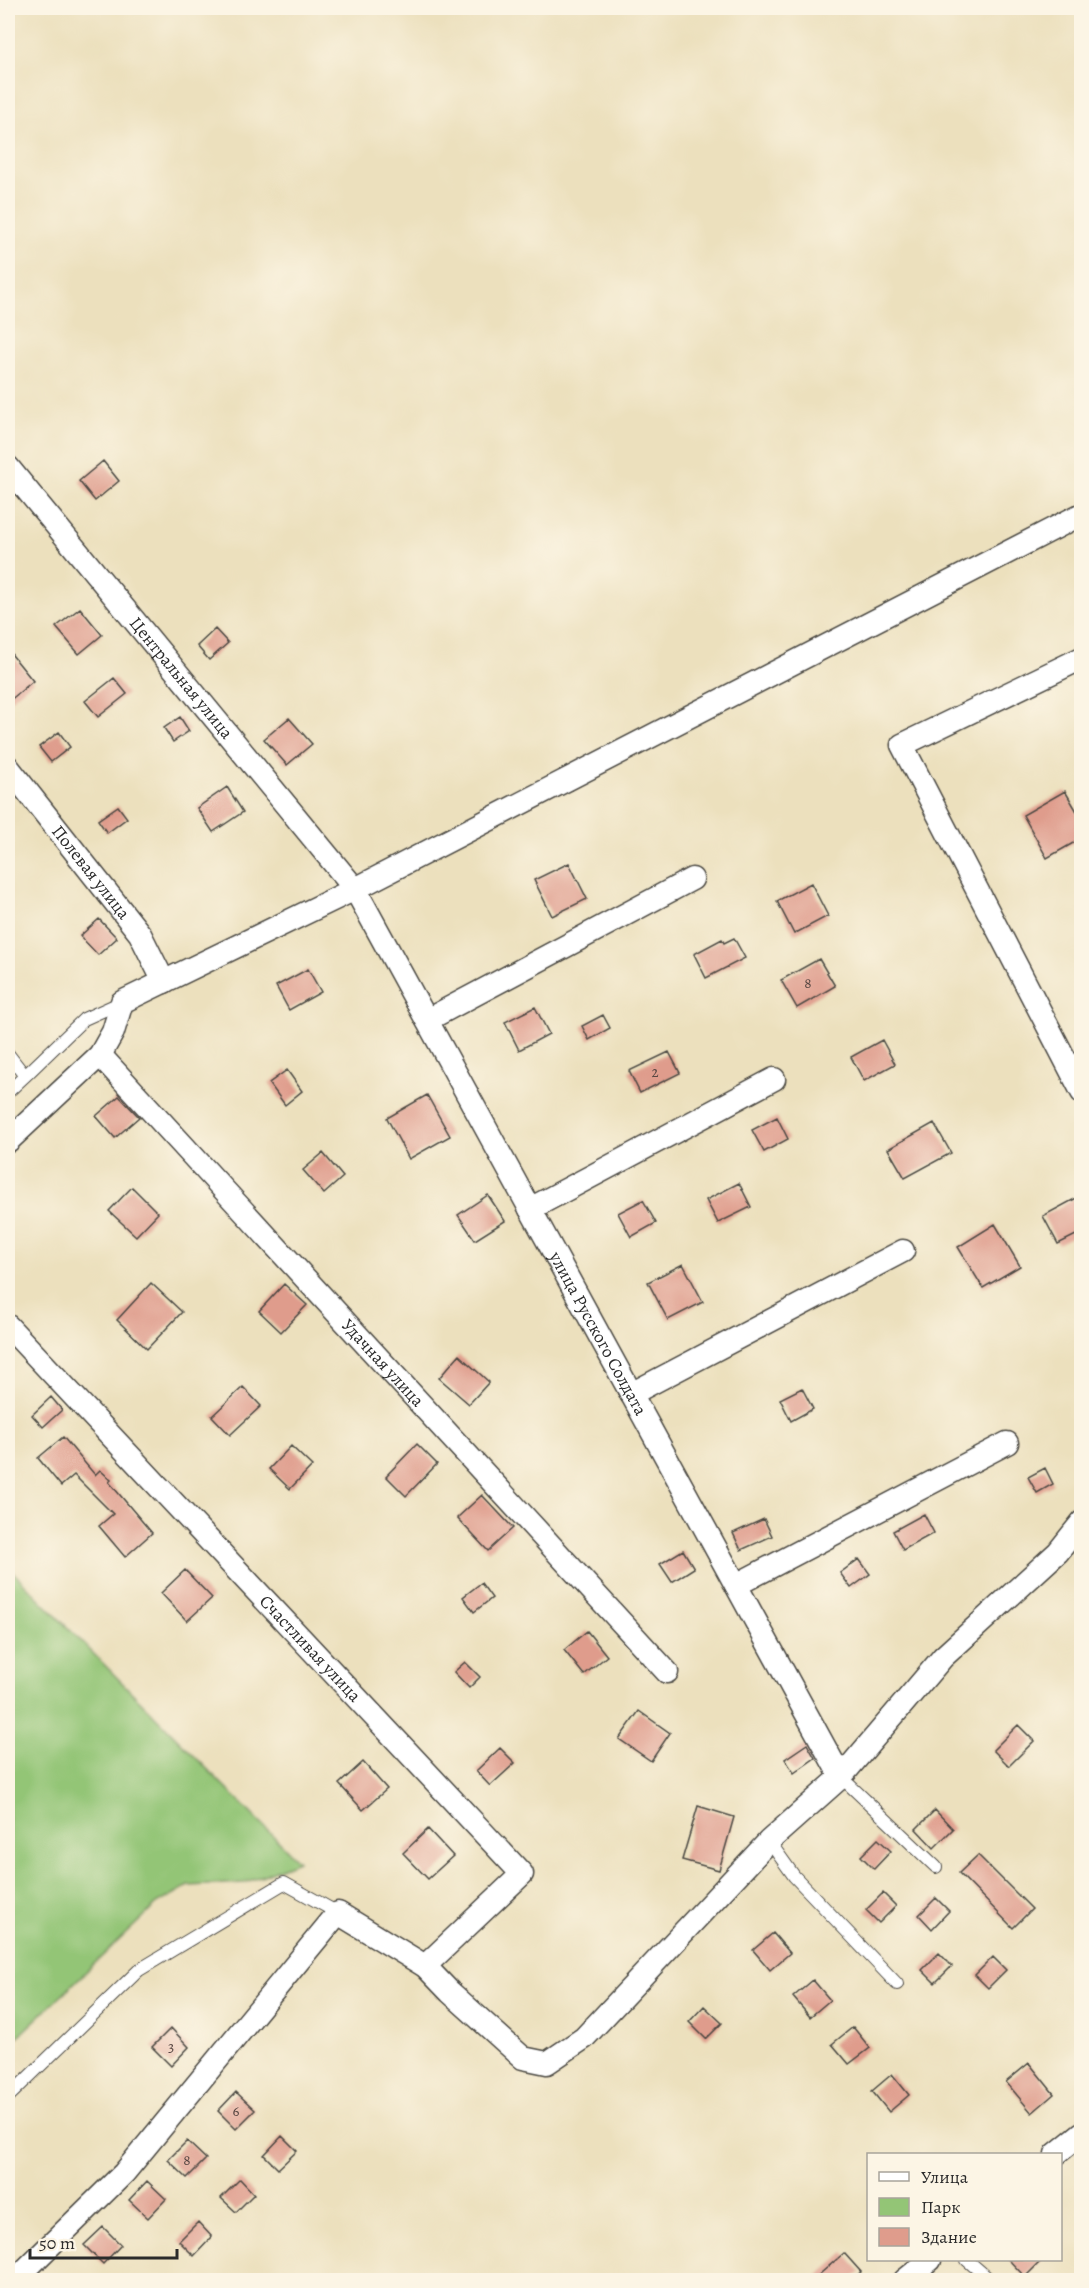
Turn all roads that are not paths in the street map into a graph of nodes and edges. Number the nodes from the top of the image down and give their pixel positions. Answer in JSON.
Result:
{"nodes":[{"id":1,"x":8,"y":467,"type":"edge"},
{"id":2,"x":1082,"y":514,"type":"edge"},
{"id":3,"x":1082,"y":658,"type":"edge"},
{"id":4,"x":8,"y":767,"type":"edge"},
{"id":5,"x":692,"y":879,"type":"dead end"},
{"id":6,"x":355,"y":889,"type":"junction"},
{"id":7,"x":164,"y":982,"type":"junction"},
{"id":8,"x":122,"y":1002,"type":"junction"},
{"id":9,"x":427,"y":1020,"type":"junction"},
{"id":10,"x":8,"y":1054,"type":"edge"},
{"id":11,"x":100,"y":1055,"type":"junction"},
{"id":12,"x":25,"y":1076,"type":"junction"},
{"id":13,"x":774,"y":1079,"type":"dead end"},
{"id":14,"x":8,"y":1092,"type":"edge"},
{"id":15,"x":1082,"y":1092,"type":"edge"},
{"id":16,"x":8,"y":1141,"type":"edge"},
{"id":17,"x":530,"y":1209,"type":"junction"},
{"id":18,"x":903,"y":1251,"type":"dead end"},
{"id":19,"x":8,"y":1326,"type":"edge"},
{"id":20,"x":631,"y":1394,"type":"junction"},
{"id":21,"x":1007,"y":1443,"type":"dead end"},
{"id":22,"x":1082,"y":1522,"type":"edge"},
{"id":23,"x":736,"y":1585,"type":"junction"},
{"id":24,"x":667,"y":1672,"type":"dead end"},
{"id":25,"x":841,"y":1777,"type":"junction"},
{"id":26,"x":769,"y":1841,"type":"junction"},
{"id":27,"x":936,"y":1867,"type":"dead end"},
{"id":28,"x":338,"y":1912,"type":"junction"},
{"id":29,"x":425,"y":1966,"type":"junction"},
{"id":30,"x":897,"y":1984,"type":"dead end"},
{"id":31,"x":8,"y":2097,"type":"edge"},
{"id":32,"x":1082,"y":2133,"type":"edge"},
{"id":33,"x":1057,"y":2153,"type":"edge"},
{"id":34,"x":928,"y":2261,"type":"edge"},
{"id":35,"x":969,"y":2261,"type":"edge"},
{"id":36,"x":15,"y":2280,"type":"edge"},
{"id":37,"x":905,"y":2280,"type":"edge"},
{"id":38,"x":990,"y":2280,"type":"edge"}],
"edges":[{"from":1,"to":6,"type":"street","name":"Центральная улица"},
{"from":2,"to":6,"type":"street"},
{"from":3,"to":15,"type":"street"},
{"from":4,"to":7,"type":"street","name":"Полевая улица"},
{"from":5,"to":9,"type":"street"},
{"from":6,"to":7,"type":"street"},
{"from":6,"to":9,"type":"street","name":"улица Русского Солдата"},
{"from":7,"to":8,"type":"street"},
{"from":8,"to":11,"type":"street"},
{"from":8,"to":12,"type":"lane"},
{"from":9,"to":17,"type":"street","name":"улица Русского Солдата"},
{"from":10,"to":12,"type":"lane"},
{"from":11,"to":16,"type":"street"},
{"from":11,"to":24,"type":"street","name":"Удачная улица"},
{"from":12,"to":14,"type":"lane"},
{"from":13,"to":17,"type":"street"},
{"from":17,"to":20,"type":"street","name":"улица Русского Солдата"},
{"from":18,"to":20,"type":"street"},
{"from":19,"to":29,"type":"street","name":"Счастливая улица"},
{"from":20,"to":23,"type":"street","name":"улица Русского Солдата"},
{"from":21,"to":23,"type":"street"},
{"from":22,"to":25,"type":"street"},
{"from":23,"to":25,"type":"street","name":"улица Русского Солдата"},
{"from":25,"to":26,"type":"street"},
{"from":25,"to":27,"type":"lane"},
{"from":26,"to":29,"type":"street"},
{"from":26,"to":30,"type":"lane"},
{"from":28,"to":29,"type":"street"},
{"from":28,"to":31,"type":"lane"},
{"from":28,"to":36,"type":"street"},
{"from":32,"to":33,"type":"street"},
{"from":34,"to":37,"type":"street"},
{"from":35,"to":38,"type":"lane"}]}
